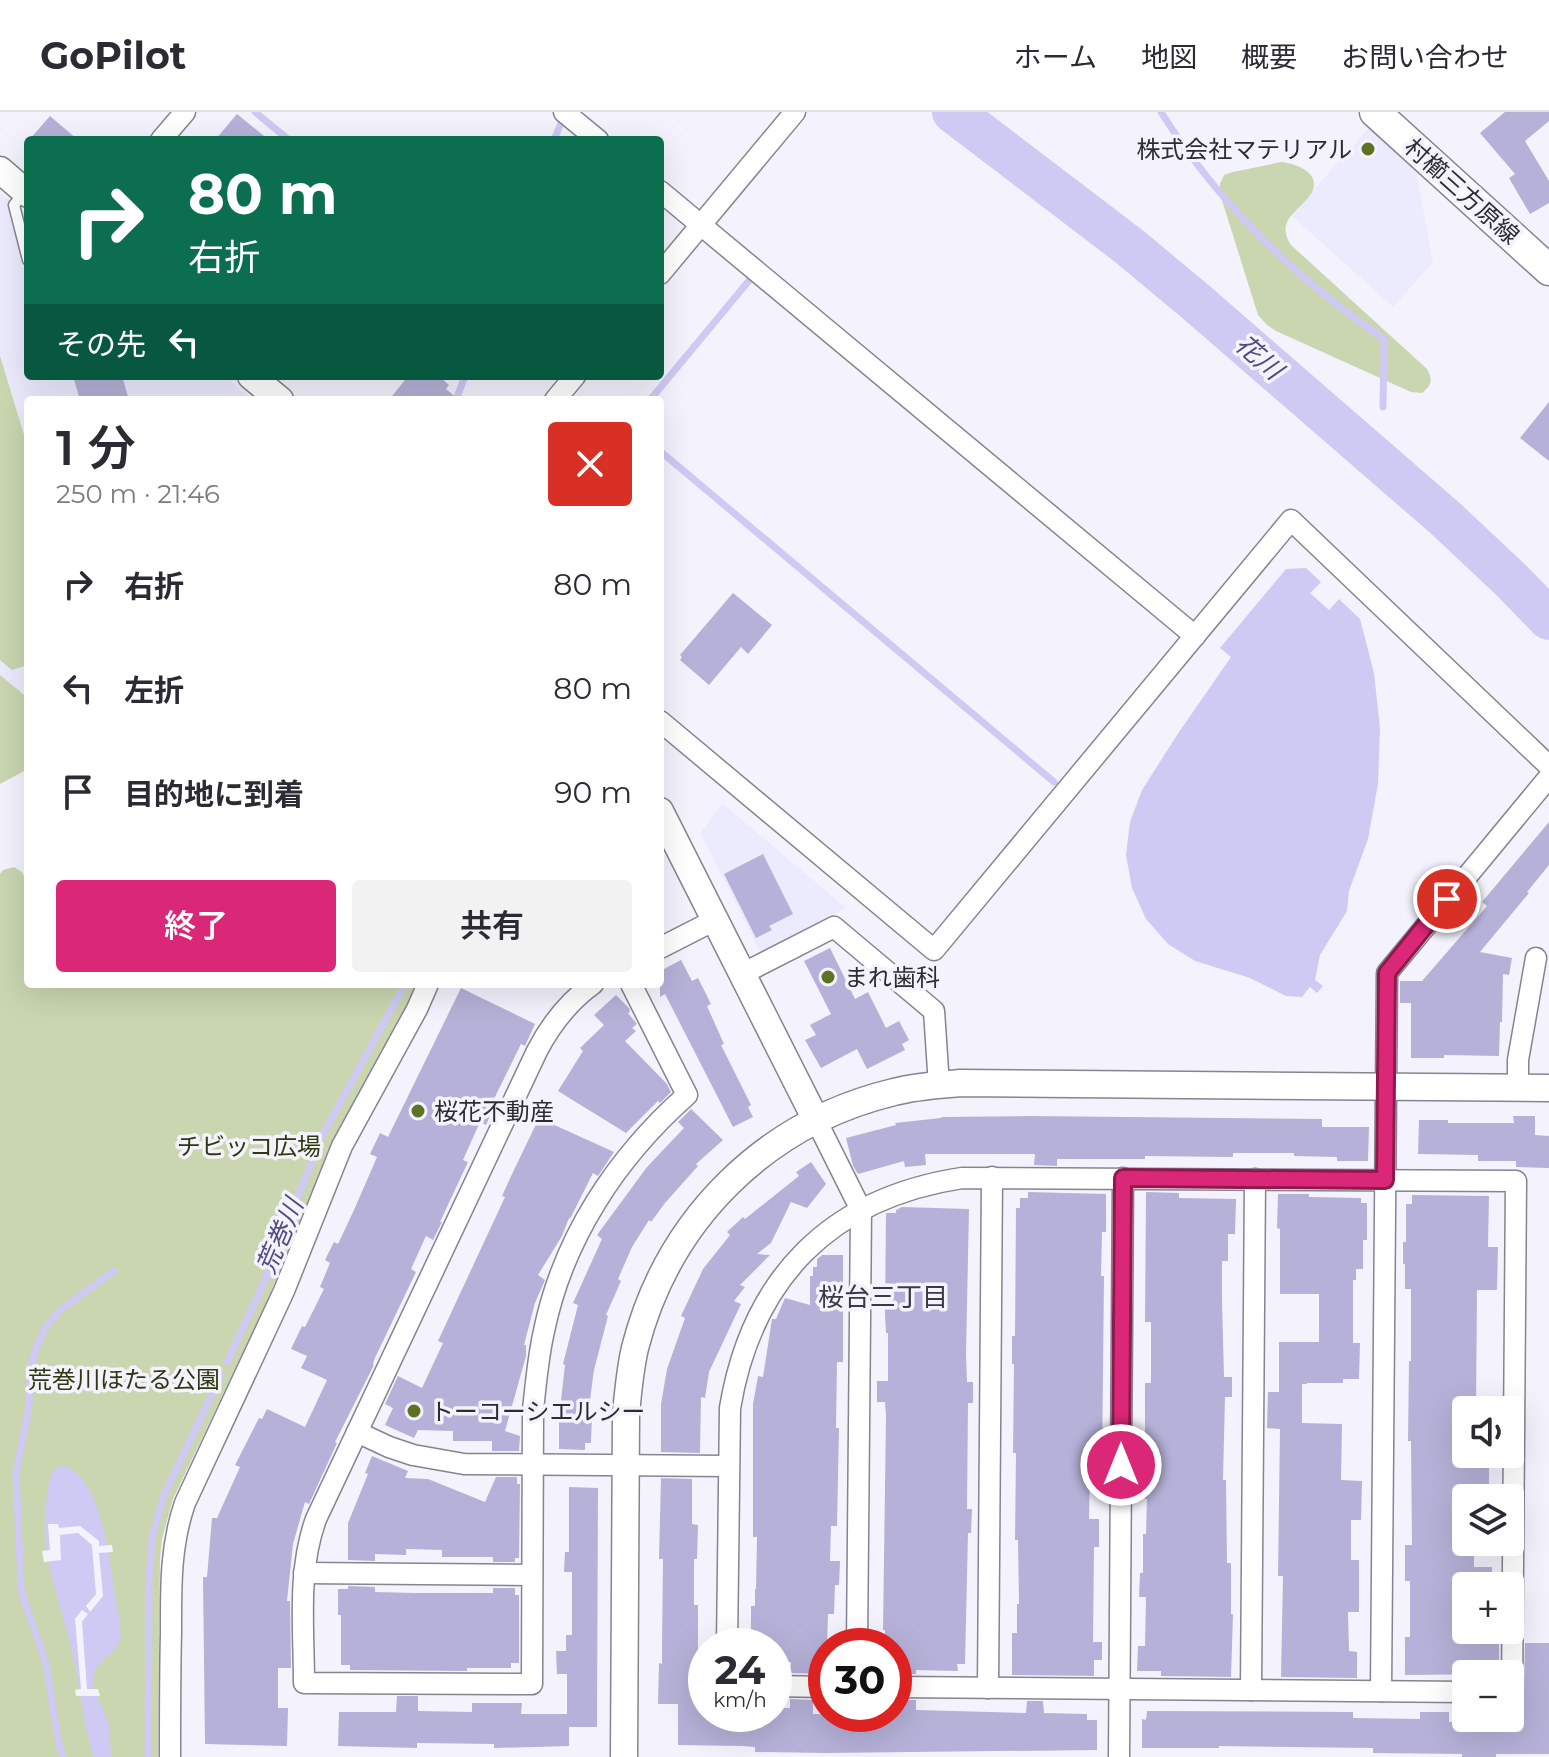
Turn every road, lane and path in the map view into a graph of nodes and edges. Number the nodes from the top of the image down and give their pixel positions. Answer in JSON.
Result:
{"nodes":[{"id":1,"x":185,"y":112,"type":"edge"},
{"id":2,"x":564,"y":112,"type":"edge"},
{"id":3,"x":795,"y":112,"type":"edge"},
{"id":4,"x":1375,"y":112,"type":"edge"},
{"id":5,"x":164,"y":136,"type":"edge"},
{"id":6,"x":593,"y":136,"type":"edge"},
{"id":7,"x":0,"y":170,"type":"edge"},
{"id":8,"x":24,"y":190,"type":"edge"},
{"id":9,"x":24,"y":194,"type":"edge"},
{"id":10,"x":664,"y":194,"type":"edge"},
{"id":11,"x":701,"y":225,"type":"junction"},
{"id":12,"x":24,"y":244,"type":"edge"},
{"id":13,"x":664,"y":269,"type":"edge"},
{"id":14,"x":1549,"y":270,"type":"edge"},
{"id":15,"x":256,"y":380,"type":"edge"},
{"id":16,"x":572,"y":380,"type":"edge"},
{"id":17,"x":275,"y":396,"type":"edge"},
{"id":18,"x":558,"y":396,"type":"edge"},
{"id":19,"x":1195,"y":636,"type":"junction"},
{"id":20,"x":664,"y":724,"type":"edge"},
{"id":21,"x":1549,"y":766,"type":"edge"},
{"id":22,"x":1549,"y":777,"type":"edge"},
{"id":23,"x":664,"y":819,"type":"edge"},
{"id":24,"x":715,"y":920,"type":"junction"},
{"id":25,"x":664,"y":946,"type":"edge"},
{"id":26,"x":1536,"y":958,"type":"dead end"},
{"id":27,"x":742,"y":974,"type":"junction"},
{"id":28,"x":426,"y":988,"type":"edge"},
{"id":29,"x":588,"y":988,"type":"edge"},
{"id":30,"x":633,"y":988,"type":"edge"},
{"id":31,"x":939,"y":1085,"type":"junction"},
{"id":32,"x":1386,"y":1087,"type":"junction"},
{"id":33,"x":1518,"y":1088,"type":"junction"},
{"id":34,"x":1549,"y":1088,"type":"edge"},
{"id":35,"x":816,"y":1120,"type":"junction"},
{"id":36,"x":992,"y":1177,"type":"junction"},
{"id":37,"x":1123,"y":1178,"type":"junction"},
{"id":38,"x":1255,"y":1179,"type":"junction"},
{"id":39,"x":1385,"y":1180,"type":"junction"},
{"id":40,"x":861,"y":1210,"type":"junction"},
{"id":41,"x":357,"y":1432,"type":"junction"},
{"id":42,"x":533,"y":1465,"type":"junction"},
{"id":43,"x":626,"y":1465,"type":"junction"},
{"id":44,"x":728,"y":1466,"type":"junction"},
{"id":45,"x":304,"y":1573,"type":"junction"},
{"id":46,"x":532,"y":1575,"type":"junction"},
{"id":47,"x":727,"y":1628,"type":"edge"},
{"id":48,"x":857,"y":1628,"type":"edge"},
{"id":49,"x":1513,"y":1660,"type":"edge"},
{"id":50,"x":912,"y":1687,"type":"edge"},
{"id":51,"x":988,"y":1688,"type":"junction"},
{"id":52,"x":1119,"y":1689,"type":"junction"},
{"id":53,"x":1251,"y":1690,"type":"junction"},
{"id":54,"x":1381,"y":1691,"type":"junction"},
{"id":55,"x":1452,"y":1692,"type":"edge"},
{"id":56,"x":170,"y":1757,"type":"edge"},
{"id":57,"x":624,"y":1757,"type":"edge"},
{"id":58,"x":1119,"y":1757,"type":"edge"}],
"edges":[{"from":1,"to":5,"type":"street"},
{"from":2,"to":6,"type":"street"},
{"from":3,"to":11,"type":"street"},
{"from":4,"to":14,"type":"main road","name":"村櫛三方原線"},
{"from":7,"to":8,"type":"street"},
{"from":9,"to":12,"type":"lane"},
{"from":10,"to":11,"type":"street"},
{"from":11,"to":13,"type":"street"},
{"from":11,"to":19,"type":"street"},
{"from":15,"to":17,"type":"street"},
{"from":16,"to":18,"type":"street"},
{"from":19,"to":20,"type":"street"},
{"from":19,"to":21,"type":"street"},
{"from":22,"to":32,"type":"street"},
{"from":23,"to":24,"type":"street"},
{"from":24,"to":25,"type":"street"},
{"from":24,"to":27,"type":"street"},
{"from":26,"to":33,"type":"street"},
{"from":27,"to":31,"type":"street"},
{"from":27,"to":35,"type":"street"},
{"from":28,"to":56,"type":"street"},
{"from":29,"to":41,"type":"street"},
{"from":30,"to":42,"type":"street"},
{"from":31,"to":32,"type":"street"},
{"from":31,"to":35,"type":"street"},
{"from":32,"to":33,"type":"street"},
{"from":32,"to":39,"type":"street"},
{"from":33,"to":34,"type":"street"},
{"from":35,"to":40,"type":"street"},
{"from":35,"to":43,"type":"street"},
{"from":36,"to":37,"type":"street"},
{"from":36,"to":40,"type":"street"},
{"from":36,"to":51,"type":"street"},
{"from":37,"to":38,"type":"street"},
{"from":37,"to":52,"type":"street"},
{"from":38,"to":39,"type":"street"},
{"from":38,"to":53,"type":"street"},
{"from":39,"to":49,"type":"street"},
{"from":39,"to":54,"type":"street"},
{"from":40,"to":44,"type":"street"},
{"from":40,"to":48,"type":"street"},
{"from":41,"to":42,"type":"street"},
{"from":41,"to":45,"type":"street"},
{"from":42,"to":43,"type":"street"},
{"from":42,"to":46,"type":"street"},
{"from":43,"to":44,"type":"street"},
{"from":43,"to":57,"type":"street"},
{"from":44,"to":47,"type":"street"},
{"from":45,"to":46,"type":"street"},
{"from":45,"to":46,"type":"street"},
{"from":50,"to":51,"type":"street"},
{"from":51,"to":52,"type":"street"},
{"from":52,"to":53,"type":"street"},
{"from":52,"to":58,"type":"street"},
{"from":53,"to":54,"type":"street"},
{"from":54,"to":55,"type":"street"}]}
